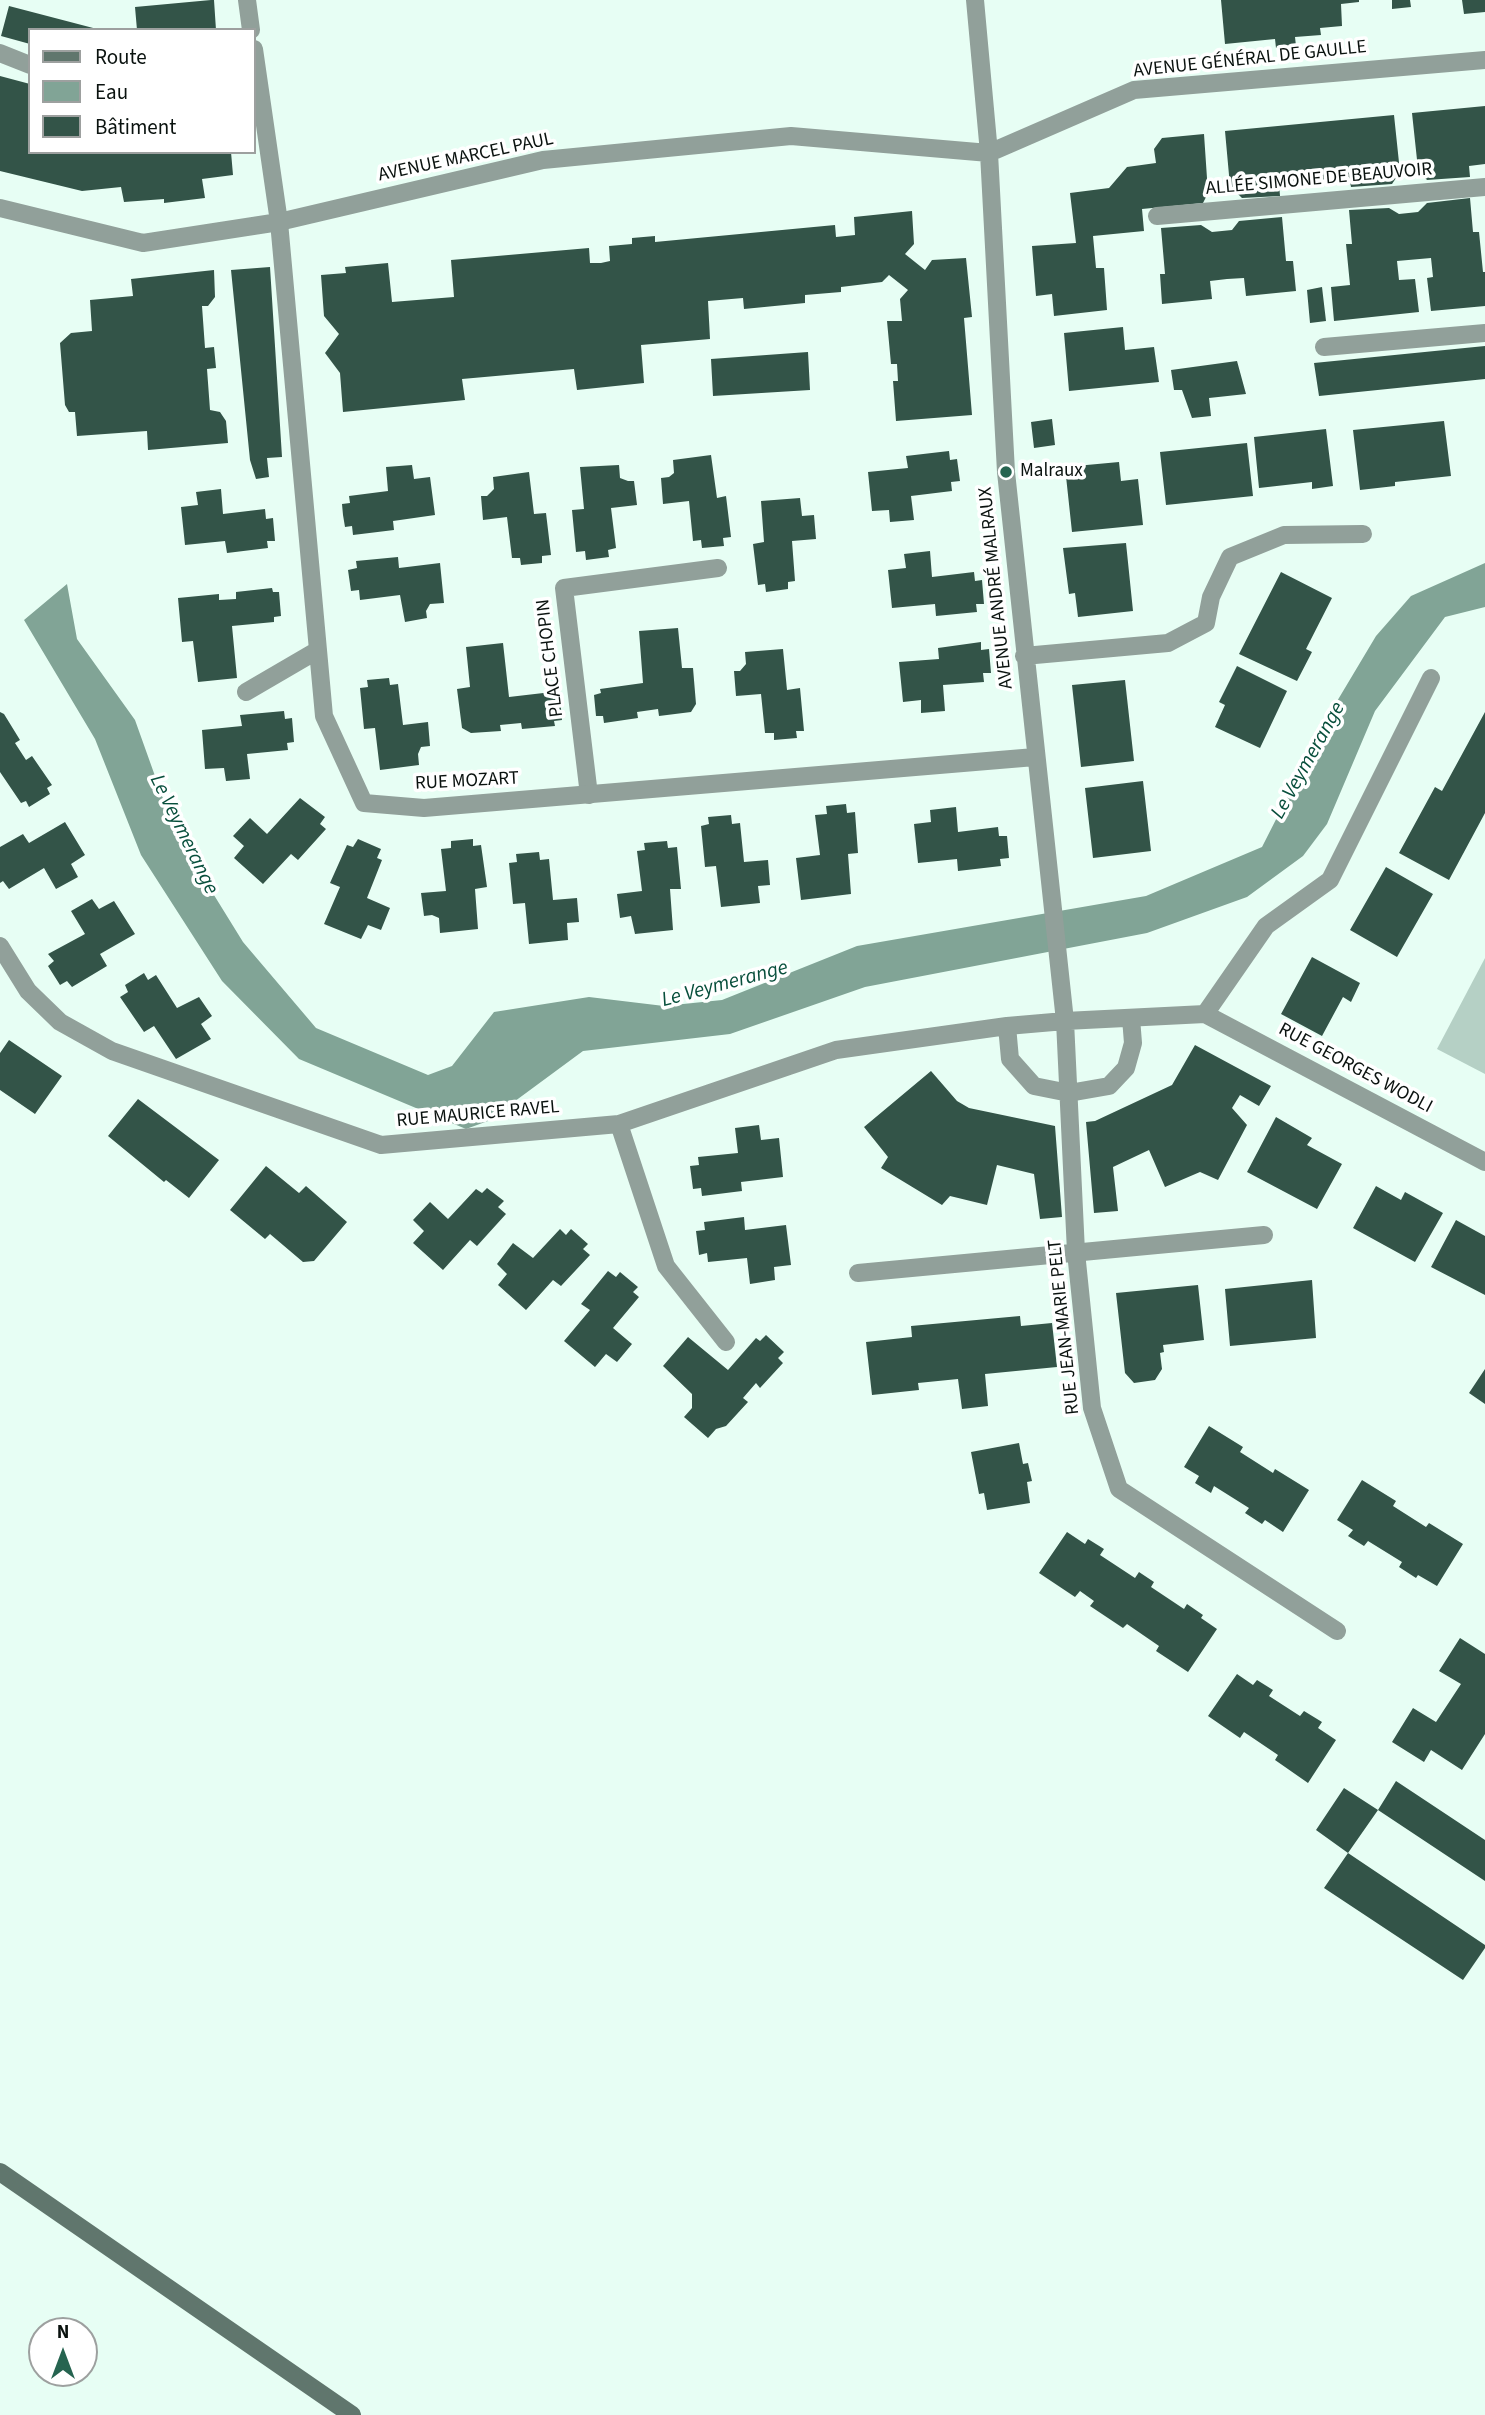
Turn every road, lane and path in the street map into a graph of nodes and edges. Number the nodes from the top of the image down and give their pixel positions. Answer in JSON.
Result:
{"nodes":[{"id":1,"x":247,"y":0,"type":"edge"},
{"id":2,"x":975,"y":0,"type":"edge"},
{"id":3,"x":251,"y":28,"type":"edge"},
{"id":4,"x":0,"y":53,"type":"edge"},
{"id":5,"x":1485,"y":60,"type":"edge"},
{"id":6,"x":256,"y":63,"type":"edge"},
{"id":7,"x":28,"y":64,"type":"edge"},
{"id":8,"x":989,"y":153,"type":"junction"},
{"id":9,"x":1485,"y":187,"type":"edge"},
{"id":10,"x":0,"y":208,"type":"edge"},
{"id":11,"x":1157,"y":216,"type":"dead end"},
{"id":12,"x":279,"y":222,"type":"junction"},
{"id":13,"x":1485,"y":333,"type":"edge"},
{"id":14,"x":1325,"y":347,"type":"dead end"},
{"id":15,"x":1363,"y":534,"type":"dead end"},
{"id":16,"x":718,"y":568,"type":"dead end"},
{"id":17,"x":318,"y":650,"type":"junction"},
{"id":18,"x":1024,"y":656,"type":"junction"},
{"id":19,"x":1431,"y":678,"type":"dead end"},
{"id":20,"x":246,"y":692,"type":"dead end"},
{"id":21,"x":1035,"y":757,"type":"junction"},
{"id":22,"x":589,"y":795,"type":"junction"},
{"id":23,"x":0,"y":946,"type":"edge"},
{"id":24,"x":1205,"y":1014,"type":"junction"},
{"id":25,"x":1131,"y":1018,"type":"junction"},
{"id":26,"x":1065,"y":1021,"type":"junction"},
{"id":27,"x":1007,"y":1026,"type":"junction"},
{"id":28,"x":1069,"y":1093,"type":"junction"},
{"id":29,"x":619,"y":1124,"type":"junction"},
{"id":30,"x":1485,"y":1162,"type":"edge"},
{"id":31,"x":1264,"y":1235,"type":"dead end"},
{"id":32,"x":1076,"y":1252,"type":"junction"},
{"id":33,"x":858,"y":1273,"type":"dead end"},
{"id":34,"x":726,"y":1342,"type":"dead end"},
{"id":35,"x":1337,"y":1631,"type":"dead end"},
{"id":36,"x":0,"y":2172,"type":"edge"},
{"id":37,"x":352,"y":2415,"type":"edge"}],
"edges":[{"from":1,"to":3,"type":"street"},
{"from":2,"to":8,"type":"street","name":"AVENUE ANDRÉ MALRAUX"},
{"from":4,"to":7,"type":"street"},
{"from":5,"to":8,"type":"street","name":"AVENUE GÉNÉRAL DE GAULLE"},
{"from":6,"to":12,"type":"street","name":"RUE MOZART"},
{"from":8,"to":12,"type":"street","name":"AVENUE MARCEL PAUL"},
{"from":8,"to":18,"type":"street","name":"AVENUE ANDRÉ MALRAUX"},
{"from":9,"to":11,"type":"street","name":"ALLÉE SIMONE DE BEAUVOIR"},
{"from":10,"to":12,"type":"street","name":"AVENUE MARCEL PAUL"},
{"from":12,"to":17,"type":"street","name":"RUE MOZART"},
{"from":13,"to":14,"type":"street"},
{"from":15,"to":18,"type":"street"},
{"from":16,"to":22,"type":"street","name":"PLACE CHOPIN"},
{"from":17,"to":20,"type":"street"},
{"from":17,"to":22,"type":"street","name":"RUE MOZART"},
{"from":18,"to":21,"type":"street","name":"AVENUE ANDRÉ MALRAUX"},
{"from":19,"to":24,"type":"street"},
{"from":21,"to":22,"type":"street","name":"RUE MOZART"},
{"from":21,"to":26,"type":"street","name":"AVENUE ANDRÉ MALRAUX"},
{"from":23,"to":29,"type":"street","name":"RUE MAURICE RAVEL"},
{"from":24,"to":25,"type":"street"},
{"from":24,"to":30,"type":"street","name":"RUE GEORGES WODLI"},
{"from":25,"to":26,"type":"street","name":"RUE MAURICE RAVEL"},
{"from":25,"to":28,"type":"street"},
{"from":26,"to":27,"type":"street","name":"RUE MAURICE RAVEL"},
{"from":26,"to":28,"type":"street","name":"RUE JEAN-MARIE PELT"},
{"from":27,"to":28,"type":"street"},
{"from":27,"to":29,"type":"street","name":"RUE MAURICE RAVEL"},
{"from":28,"to":32,"type":"street","name":"RUE JEAN-MARIE PELT"},
{"from":29,"to":34,"type":"street"},
{"from":31,"to":32,"type":"street"},
{"from":32,"to":33,"type":"street"},
{"from":32,"to":35,"type":"street","name":"RUE JEAN-MARIE PELT"},
{"from":36,"to":37,"type":"main road"}]}
